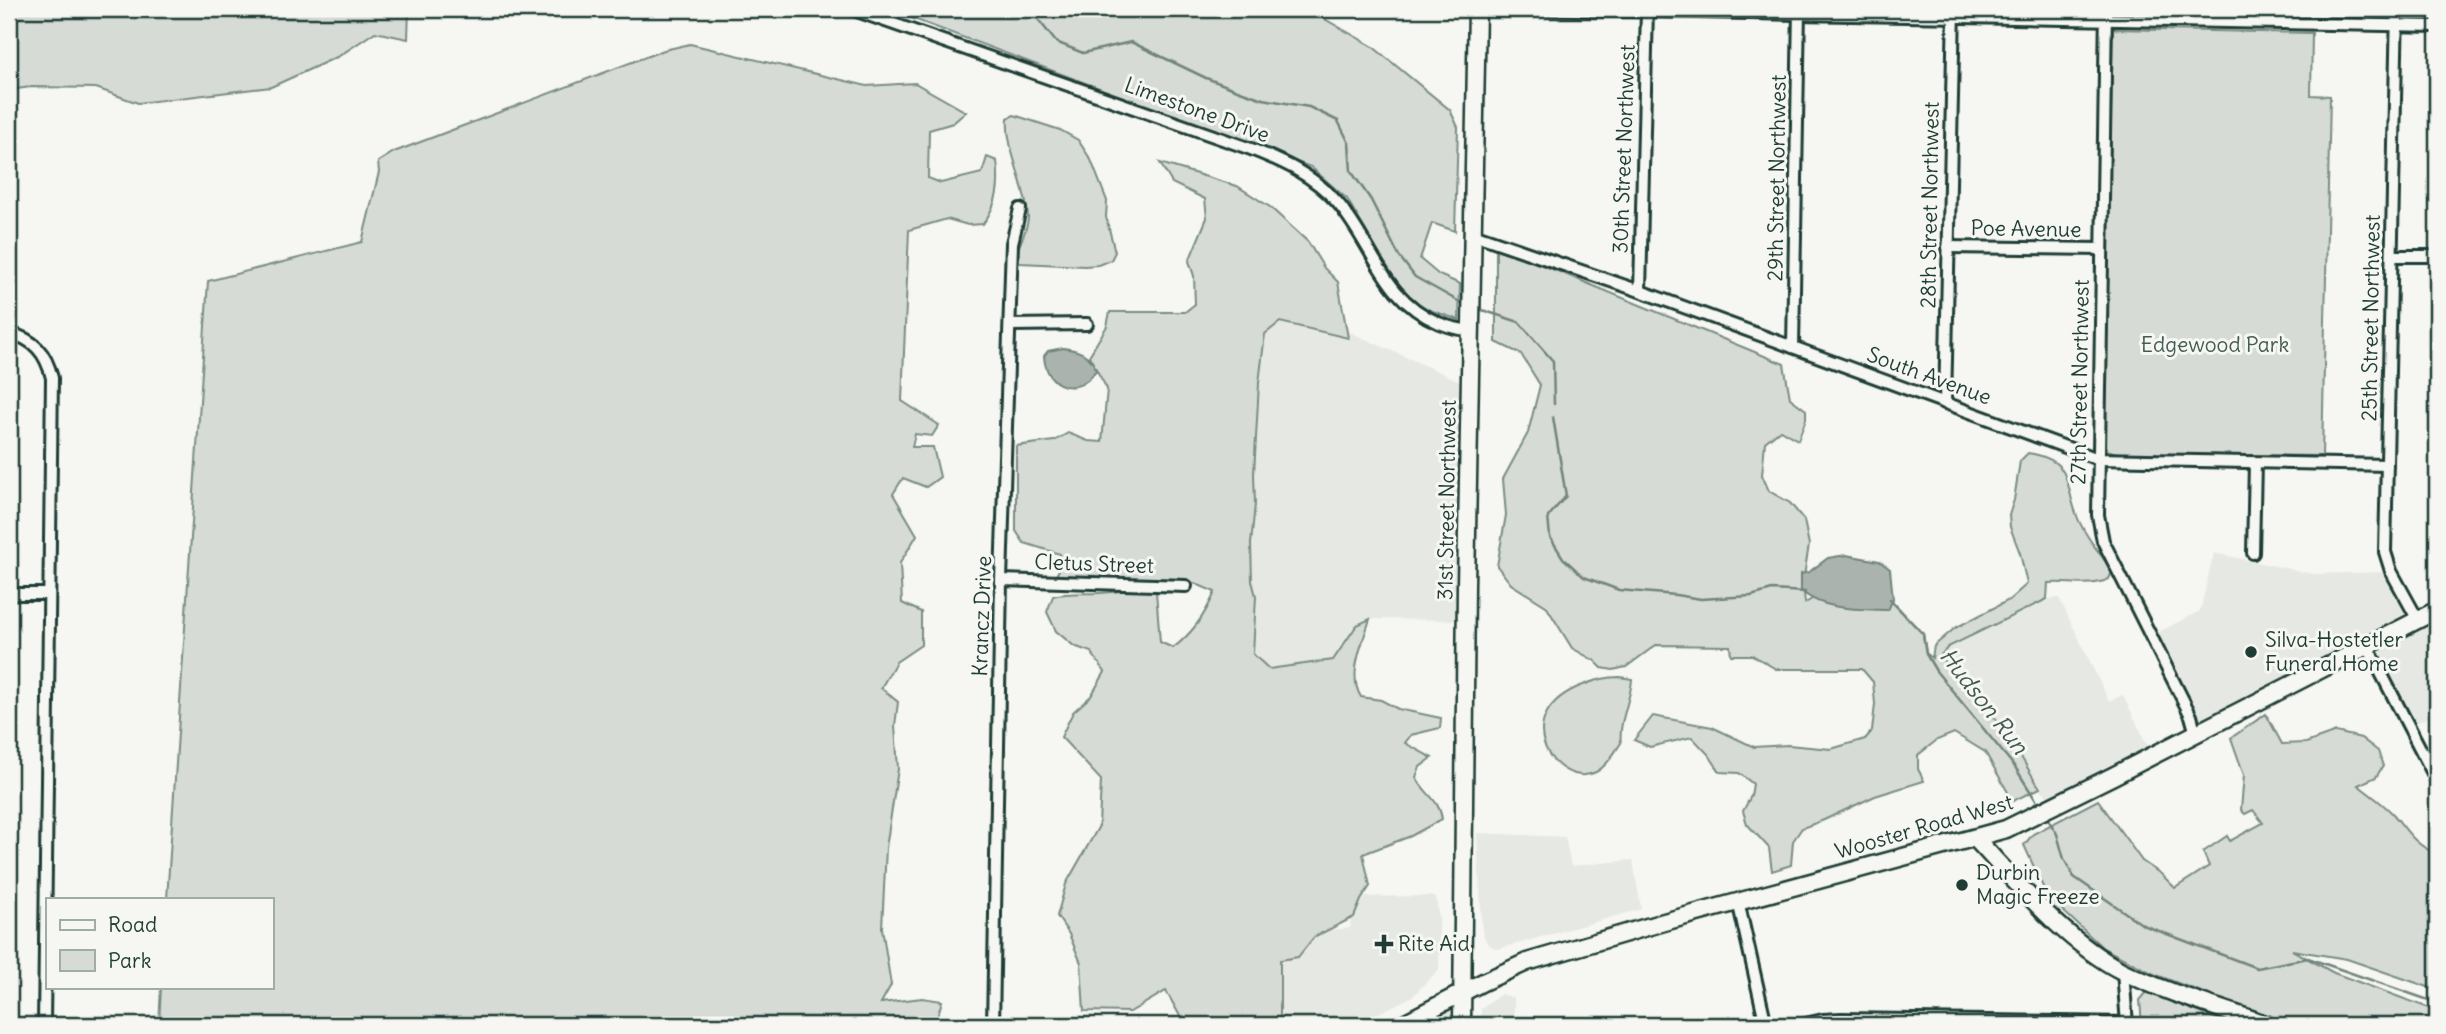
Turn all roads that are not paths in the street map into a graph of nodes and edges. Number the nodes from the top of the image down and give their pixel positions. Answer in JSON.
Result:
{"nodes":[{"id":1,"x":852,"y":9,"type":"edge"},
{"id":2,"x":1477,"y":9,"type":"edge"},
{"id":3,"x":1538,"y":9,"type":"edge"},
{"id":4,"x":2259,"y":9,"type":"edge"},
{"id":5,"x":2397,"y":9,"type":"edge"},
{"id":6,"x":1647,"y":10,"type":"edge"},
{"id":7,"x":1799,"y":11,"type":"edge"},
{"id":8,"x":1954,"y":13,"type":"edge"},
{"id":9,"x":2106,"y":15,"type":"edge"},
{"id":10,"x":2259,"y":23,"type":"junction"},
{"id":11,"x":2397,"y":26,"type":"junction"},
{"id":12,"x":2437,"y":26,"type":"edge"},
{"id":13,"x":1020,"y":209,"type":"dead end"},
{"id":14,"x":1474,"y":234,"type":"junction"},
{"id":15,"x":1948,"y":247,"type":"junction"},
{"id":16,"x":2102,"y":249,"type":"junction"},
{"id":17,"x":2392,"y":256,"type":"junction"},
{"id":18,"x":2437,"y":256,"type":"edge"},
{"id":19,"x":1640,"y":291,"type":"junction"},
{"id":20,"x":1011,"y":324,"type":"junction"},
{"id":21,"x":1087,"y":324,"type":"dead end"},
{"id":22,"x":1470,"y":330,"type":"junction"},
{"id":23,"x":9,"y":333,"type":"edge"},
{"id":24,"x":1793,"y":347,"type":"junction"},
{"id":25,"x":1945,"y":403,"type":"junction"},
{"id":26,"x":2098,"y":459,"type":"junction"},
{"id":27,"x":2255,"y":463,"type":"junction"},
{"id":28,"x":2387,"y":465,"type":"junction"},
{"id":29,"x":2253,"y":553,"type":"dead end"},
{"id":30,"x":1001,"y":580,"type":"junction"},
{"id":31,"x":1186,"y":586,"type":"dead end"},
{"id":32,"x":9,"y":594,"type":"edge"},
{"id":33,"x":50,"y":594,"type":"junction"},
{"id":34,"x":2437,"y":610,"type":"edge"},
{"id":35,"x":2418,"y":620,"type":"junction"},
{"id":36,"x":2367,"y":646,"type":"junction"},
{"id":37,"x":2196,"y":734,"type":"junction"},
{"id":38,"x":2437,"y":781,"type":"edge"},
{"id":39,"x":1975,"y":838,"type":"junction"},
{"id":40,"x":1738,"y":901,"type":"junction"},
{"id":41,"x":2123,"y":971,"type":"junction"},
{"id":42,"x":1462,"y":992,"type":"junction"},
{"id":43,"x":2127,"y":1024,"type":"edge"},
{"id":44,"x":44,"y":1025,"type":"edge"},
{"id":45,"x":993,"y":1025,"type":"edge"},
{"id":46,"x":1400,"y":1025,"type":"edge"},
{"id":47,"x":1462,"y":1025,"type":"edge"},
{"id":48,"x":1766,"y":1025,"type":"edge"},
{"id":49,"x":1801,"y":1025,"type":"edge"},
{"id":50,"x":2268,"y":1025,"type":"edge"}],
"edges":[{"from":1,"to":22,"type":"street","name":"Limestone Drive"},
{"from":2,"to":14,"type":"main road","name":"31st Street Northwest"},
{"from":3,"to":6,"type":"street"},
{"from":4,"to":10,"type":"street"},
{"from":5,"to":11,"type":"street","name":"25th Street Northwest"},
{"from":6,"to":7,"type":"street"},
{"from":6,"to":19,"type":"street","name":"30th Street Northwest"},
{"from":7,"to":8,"type":"street"},
{"from":7,"to":24,"type":"street","name":"29th Street Northwest"},
{"from":8,"to":9,"type":"street"},
{"from":8,"to":15,"type":"street","name":"28th Street Northwest"},
{"from":9,"to":10,"type":"street"},
{"from":9,"to":16,"type":"street","name":"27th Street Northwest"},
{"from":10,"to":11,"type":"street"},
{"from":11,"to":12,"type":"street"},
{"from":11,"to":17,"type":"street","name":"25th Street Northwest"},
{"from":13,"to":20,"type":"street","name":"Krancz Drive"},
{"from":14,"to":19,"type":"street","name":"South Avenue"},
{"from":14,"to":22,"type":"main road","name":"31st Street Northwest"},
{"from":15,"to":16,"type":"street","name":"Poe Avenue"},
{"from":15,"to":25,"type":"street","name":"28th Street Northwest"},
{"from":16,"to":26,"type":"street","name":"27th Street Northwest"},
{"from":17,"to":18,"type":"street"},
{"from":17,"to":28,"type":"street","name":"25th Street Northwest"},
{"from":19,"to":24,"type":"street","name":"South Avenue"},
{"from":20,"to":21,"type":"street"},
{"from":20,"to":30,"type":"street","name":"Krancz Drive"},
{"from":22,"to":42,"type":"main road","name":"31st Street Northwest"},
{"from":23,"to":33,"type":"street"},
{"from":24,"to":25,"type":"street","name":"South Avenue"},
{"from":25,"to":26,"type":"street","name":"South Avenue"},
{"from":26,"to":27,"type":"street","name":"South Avenue"},
{"from":26,"to":37,"type":"street","name":"27th Street Northwest"},
{"from":27,"to":28,"type":"street","name":"South Avenue"},
{"from":27,"to":29,"type":"street"},
{"from":28,"to":35,"type":"street","name":"25th Street Northwest"},
{"from":30,"to":31,"type":"street","name":"Cletus Street"},
{"from":30,"to":45,"type":"street","name":"Krancz Drive"},
{"from":32,"to":33,"type":"street"},
{"from":33,"to":44,"type":"street"},
{"from":34,"to":35,"type":"main road","name":"Wooster Road West"},
{"from":35,"to":36,"type":"main road","name":"Wooster Road West"},
{"from":36,"to":37,"type":"main road","name":"Wooster Road West"},
{"from":36,"to":38,"type":"street"},
{"from":37,"to":39,"type":"main road","name":"Wooster Road West"},
{"from":39,"to":40,"type":"main road","name":"Wooster Road West"},
{"from":39,"to":41,"type":"main road"},
{"from":40,"to":42,"type":"main road","name":"Wooster Road West"},
{"from":40,"to":48,"type":"street"},
{"from":41,"to":43,"type":"street"},
{"from":41,"to":50,"type":"main road"},
{"from":42,"to":46,"type":"main road","name":"Wooster Road West"},
{"from":42,"to":47,"type":"main road","name":"31st Street Northwest"},
{"from":43,"to":49,"type":"street"}]}
